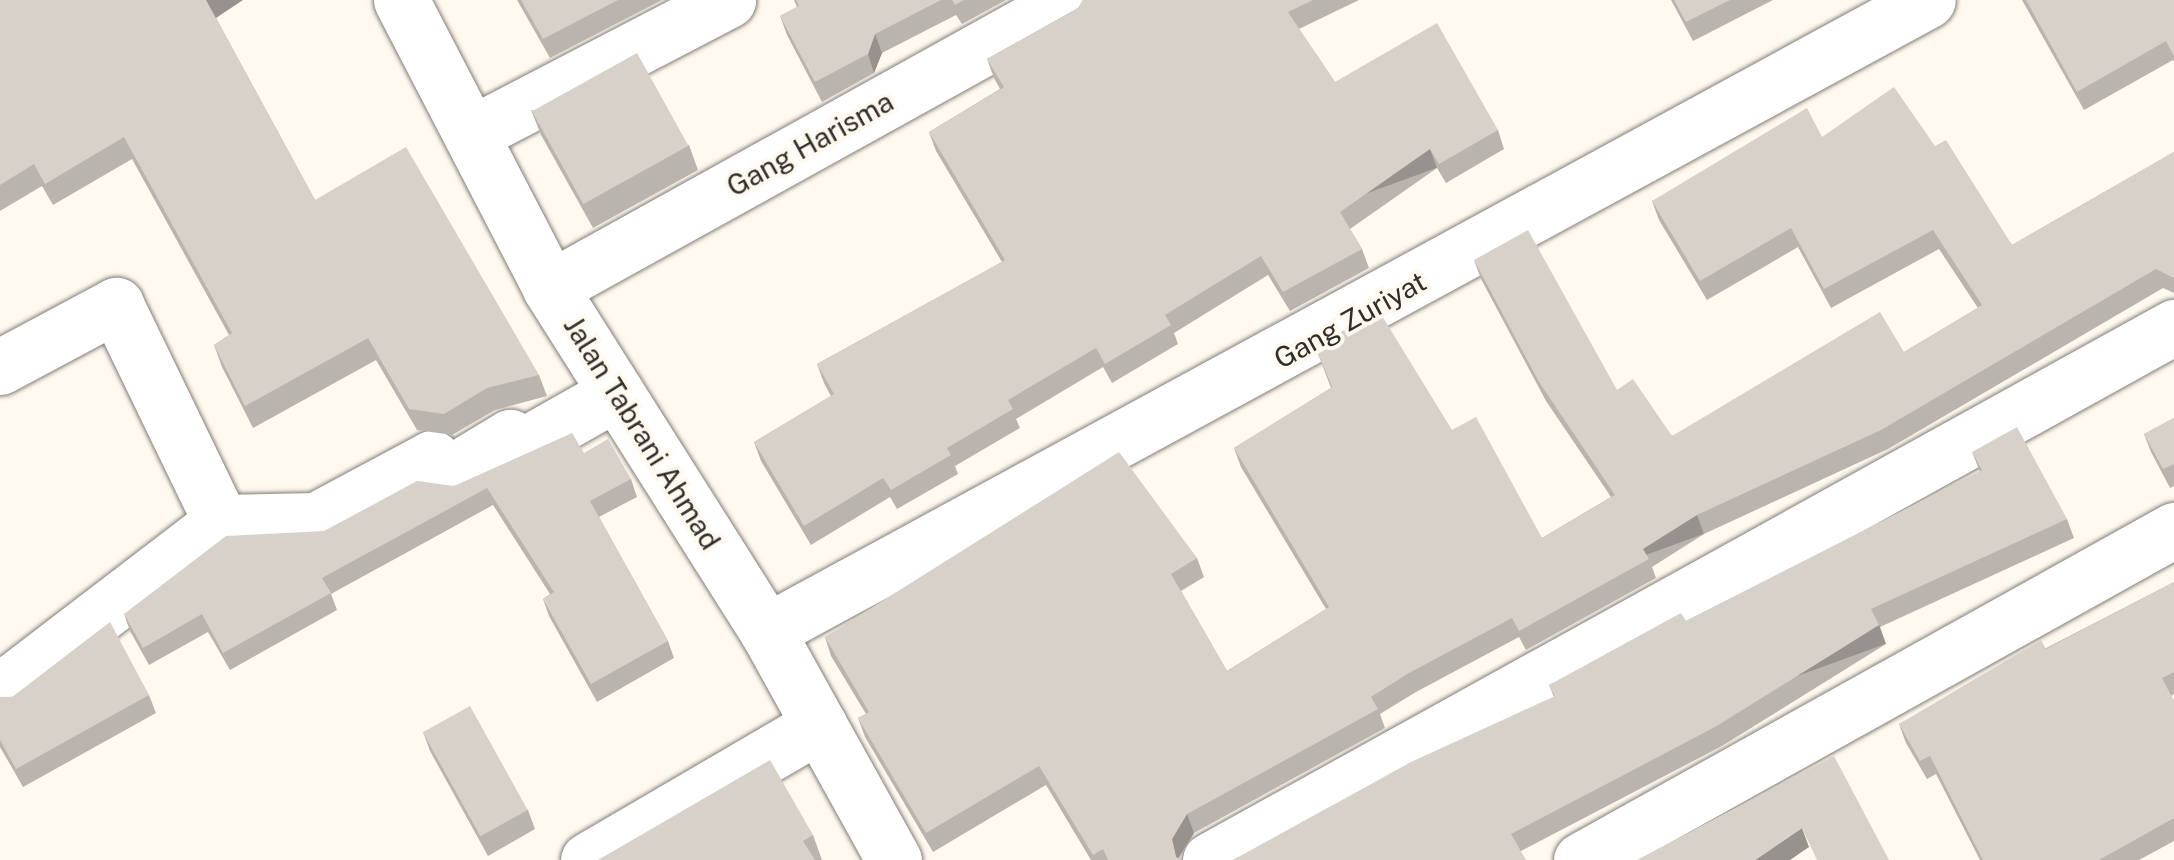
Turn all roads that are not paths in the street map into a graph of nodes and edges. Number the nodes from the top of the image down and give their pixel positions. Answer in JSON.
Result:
{"nodes":[{"id":1,"x":401,"y":0,"type":"edge"},
{"id":2,"x":728,"y":0,"type":"edge"},
{"id":3,"x":1070,"y":0,"type":"edge"},
{"id":4,"x":1928,"y":0,"type":"edge"},
{"id":5,"x":471,"y":134,"type":"junction"},
{"id":6,"x":550,"y":288,"type":"junction"},
{"id":7,"x":2174,"y":327,"type":"edge"},
{"id":8,"x":0,"y":367,"type":"edge"},
{"id":9,"x":616,"y":393,"type":"junction"},
{"id":10,"x":221,"y":522,"type":"junction"},
{"id":11,"x":2174,"y":530,"type":"edge"},
{"id":12,"x":767,"y":631,"type":"junction"},
{"id":13,"x":0,"y":691,"type":"edge"},
{"id":14,"x":819,"y":725,"type":"junction"},
{"id":15,"x":588,"y":860,"type":"edge"},
{"id":16,"x":894,"y":860,"type":"edge"},
{"id":17,"x":1210,"y":860,"type":"edge"},
{"id":18,"x":1581,"y":860,"type":"edge"}],
"edges":[{"from":1,"to":5,"type":"street","name":"Jalan Tabrani Ahmad"},
{"from":2,"to":5,"type":"street"},
{"from":3,"to":6,"type":"street","name":"Gang Harisma"},
{"from":4,"to":12,"type":"street","name":"Gang Zuriyat"},
{"from":5,"to":6,"type":"street","name":"Jalan Tabrani Ahmad"},
{"from":6,"to":9,"type":"street","name":"Jalan Tabrani Ahmad"},
{"from":7,"to":17,"type":"street"},
{"from":8,"to":10,"type":"street"},
{"from":9,"to":10,"type":"street"},
{"from":9,"to":12,"type":"street","name":"Jalan Tabrani Ahmad"},
{"from":10,"to":13,"type":"street"},
{"from":11,"to":18,"type":"street"},
{"from":12,"to":14,"type":"street","name":"Jalan Tabrani Ahmad"},
{"from":14,"to":15,"type":"street"},
{"from":14,"to":16,"type":"street","name":"Jalan Tabrani Ahmad"}]}
